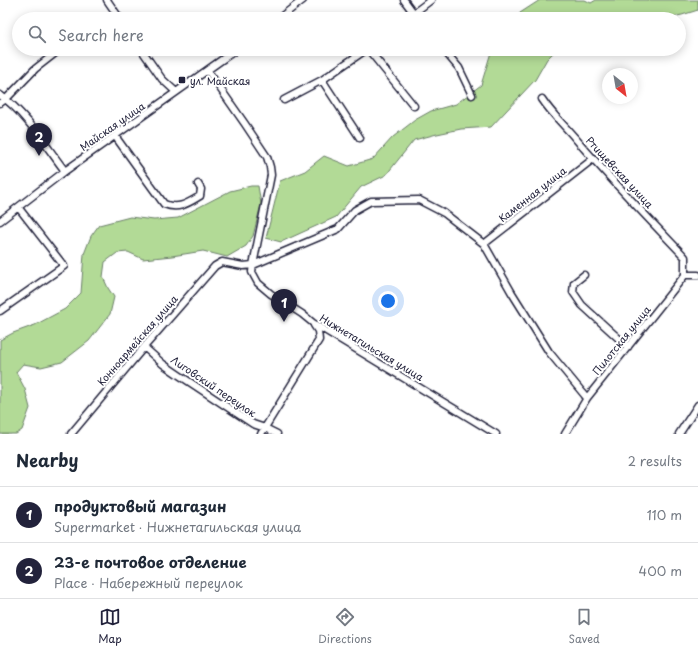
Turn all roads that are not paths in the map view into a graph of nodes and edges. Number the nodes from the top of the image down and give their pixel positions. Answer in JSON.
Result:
{"nodes":[{"id":1,"x":107,"y":0,"type":"edge"},
{"id":2,"x":303,"y":0,"type":"edge"},
{"id":3,"x":404,"y":0,"type":"edge"},
{"id":4,"x":431,"y":0,"type":"edge"},
{"id":5,"x":115,"y":12,"type":"edge"},
{"id":6,"x":287,"y":12,"type":"edge"},
{"id":7,"x":412,"y":12,"type":"edge"},
{"id":8,"x":419,"y":12,"type":"edge"},
{"id":9,"x":52,"y":56,"type":"edge"},
{"id":10,"x":145,"y":56,"type":"edge"},
{"id":11,"x":228,"y":56,"type":"edge"},
{"id":12,"x":358,"y":56,"type":"edge"},
{"id":13,"x":374,"y":56,"type":"edge"},
{"id":14,"x":449,"y":56,"type":"edge"},
{"id":15,"x":208,"y":71,"type":"junction"},
{"id":16,"x":322,"y":80,"type":"junction"},
{"id":17,"x":176,"y":92,"type":"junction"},
{"id":18,"x":0,"y":95,"type":"edge"},
{"id":19,"x":472,"y":95,"type":"dead end"},
{"id":20,"x":6,"y":99,"type":"junction"},
{"id":21,"x":542,"y":99,"type":"dead end"},
{"id":22,"x":284,"y":100,"type":"dead end"},
{"id":23,"x":0,"y":103,"type":"edge"},
{"id":24,"x":414,"y":106,"type":"dead end"},
{"id":25,"x":115,"y":136,"type":"junction"},
{"id":26,"x":360,"y":138,"type":"dead end"},
{"id":27,"x":593,"y":159,"type":"junction"},
{"id":28,"x":65,"y":171,"type":"junction"},
{"id":29,"x":198,"y":184,"type":"dead end"},
{"id":30,"x":18,"y":207,"type":"junction"},
{"id":31,"x":0,"y":221,"type":"edge"},
{"id":32,"x":484,"y":244,"type":"junction"},
{"id":33,"x":253,"y":265,"type":"junction"},
{"id":34,"x":584,"y":275,"type":"dead end"},
{"id":35,"x":686,"y":275,"type":"junction"},
{"id":36,"x":698,"y":275,"type":"edge"},
{"id":37,"x":0,"y":311,"type":"edge"},
{"id":38,"x":313,"y":323,"type":"junction"},
{"id":39,"x":144,"y":347,"type":"junction"},
{"id":40,"x":628,"y":347,"type":"junction"},
{"id":41,"x":587,"y":398,"type":"junction"},
{"id":42,"x":698,"y":405,"type":"edge"},
{"id":43,"x":265,"y":428,"type":"junction"},
{"id":44,"x":71,"y":434,"type":"edge"},
{"id":45,"x":261,"y":434,"type":"edge"},
{"id":46,"x":277,"y":434,"type":"edge"},
{"id":47,"x":496,"y":434,"type":"edge"},
{"id":48,"x":566,"y":434,"type":"edge"},
{"id":49,"x":679,"y":434,"type":"edge"}],
"edges":[{"from":1,"to":5,"type":"street"},
{"from":2,"to":6,"type":"street"},
{"from":3,"to":7,"type":"street"},
{"from":4,"to":8,"type":"street"},
{"from":9,"to":20,"type":"street"},
{"from":10,"to":17,"type":"street"},
{"from":11,"to":15,"type":"street","name":"Майская улица"},
{"from":12,"to":16,"type":"street"},
{"from":13,"to":24,"type":"street"},
{"from":14,"to":19,"type":"street"},
{"from":15,"to":17,"type":"street","name":"Майская улица"},
{"from":15,"to":33,"type":"street"},
{"from":16,"to":22,"type":"street"},
{"from":16,"to":26,"type":"street"},
{"from":17,"to":25,"type":"street","name":"Майская улица"},
{"from":18,"to":20,"type":"street"},
{"from":20,"to":23,"type":"street"},
{"from":20,"to":28,"type":"street"},
{"from":21,"to":27,"type":"street","name":"Ртищевская улица"},
{"from":25,"to":28,"type":"street","name":"Майская улица"},
{"from":25,"to":29,"type":"street"},
{"from":27,"to":32,"type":"street","name":"Каменная улица"},
{"from":27,"to":35,"type":"street","name":"Ртищевская улица"},
{"from":28,"to":30,"type":"street","name":"Майская улица"},
{"from":30,"to":31,"type":"street","name":"Майская улица"},
{"from":30,"to":37,"type":"street"},
{"from":32,"to":33,"type":"street"},
{"from":32,"to":41,"type":"street"},
{"from":33,"to":38,"type":"street","name":"Нижнетагильская улица"},
{"from":33,"to":39,"type":"street","name":"Конноармейская улица"},
{"from":34,"to":40,"type":"street"},
{"from":35,"to":36,"type":"street"},
{"from":35,"to":40,"type":"street","name":"Пилотская улица"},
{"from":38,"to":43,"type":"street"},
{"from":38,"to":47,"type":"street","name":"Нижнетагильская улица"},
{"from":39,"to":43,"type":"street","name":"Лиговский переулок"},
{"from":39,"to":44,"type":"street","name":"Конноармейская улица"},
{"from":40,"to":41,"type":"street","name":"Пилотская улица"},
{"from":41,"to":48,"type":"street","name":"Пилотская улица"},
{"from":42,"to":49,"type":"street"},
{"from":43,"to":45,"type":"street"},
{"from":43,"to":46,"type":"street","name":"Лиговский переулок"}]}
